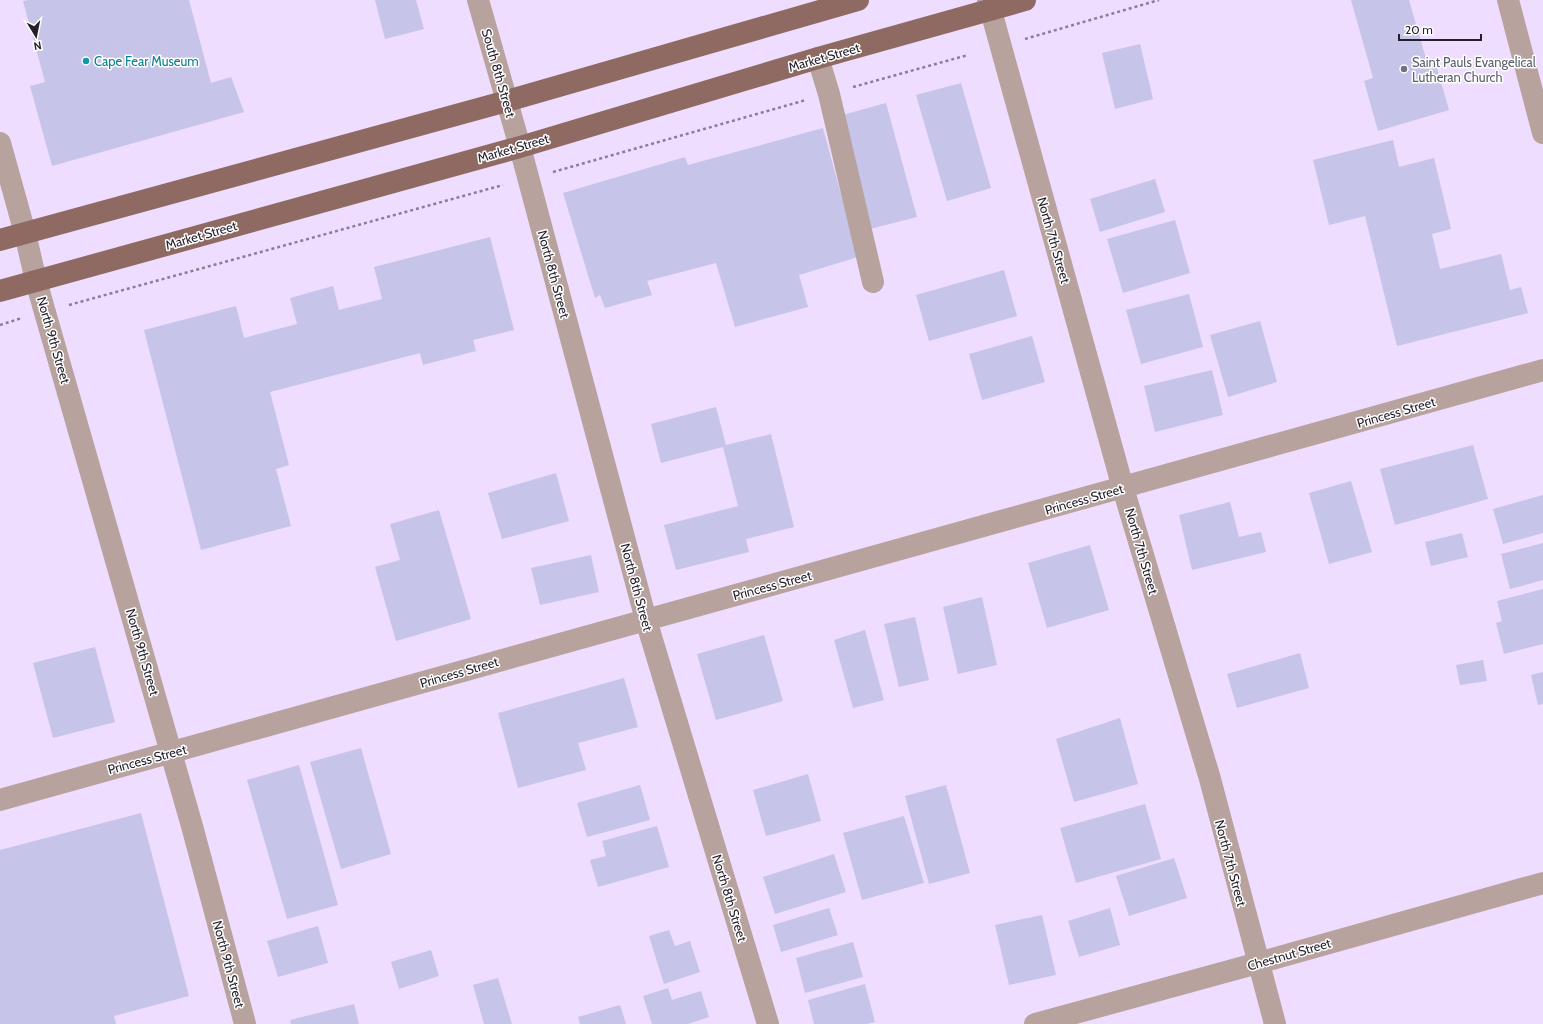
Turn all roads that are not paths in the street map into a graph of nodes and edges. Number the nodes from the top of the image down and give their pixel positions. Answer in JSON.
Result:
{"nodes":[{"id":1,"x":478,"y":0,"type":"edge"},
{"id":2,"x":858,"y":0,"type":"edge"},
{"id":3,"x":1025,"y":0,"type":"edge"},
{"id":4,"x":1508,"y":0,"type":"edge"},
{"id":5,"x":989,"y":5,"type":"edge"},
{"id":6,"x":818,"y":58,"type":"junction"},
{"id":7,"x":507,"y":101,"type":"junction"},
{"id":8,"x":1543,"y":133,"type":"edge"},
{"id":9,"x":0,"y":143,"type":"edge"},
{"id":10,"x":520,"y":147,"type":"junction"},
{"id":11,"x":25,"y":233,"type":"junction"},
{"id":12,"x":0,"y":240,"type":"edge"},
{"id":13,"x":36,"y":281,"type":"junction"},
{"id":14,"x":873,"y":282,"type":"dead end"},
{"id":15,"x":0,"y":291,"type":"edge"},
{"id":16,"x":1543,"y":370,"type":"edge"},
{"id":17,"x":1124,"y":488,"type":"junction"},
{"id":18,"x":646,"y":620,"type":"junction"},
{"id":19,"x":171,"y":753,"type":"junction"},
{"id":20,"x":0,"y":800,"type":"edge"},
{"id":21,"x":1543,"y":883,"type":"edge"},
{"id":22,"x":1258,"y":963,"type":"junction"},
{"id":23,"x":245,"y":1024,"type":"edge"},
{"id":24,"x":768,"y":1024,"type":"edge"},
{"id":25,"x":1035,"y":1024,"type":"edge"},
{"id":26,"x":1275,"y":1024,"type":"edge"}],
"edges":[{"from":1,"to":7,"type":"street","name":"South 8th Street"},
{"from":2,"to":7,"type":"main road"},
{"from":3,"to":5,"type":"main road","name":"Market Street"},
{"from":4,"to":8,"type":"street"},
{"from":5,"to":6,"type":"main road","name":"Market Street"},
{"from":5,"to":17,"type":"street","name":"North 7th Street"},
{"from":6,"to":10,"type":"main road","name":"Market Street"},
{"from":6,"to":14,"type":"street"},
{"from":7,"to":10,"type":"street","name":"South 8th Street"},
{"from":7,"to":11,"type":"main road"},
{"from":9,"to":11,"type":"street","name":"North 9th Street"},
{"from":10,"to":13,"type":"main road","name":"Market Street"},
{"from":10,"to":18,"type":"street","name":"North 8th Street"},
{"from":11,"to":12,"type":"main road"},
{"from":11,"to":13,"type":"street","name":"North 9th Street"},
{"from":13,"to":15,"type":"main road","name":"Market Street"},
{"from":13,"to":19,"type":"street","name":"North 9th Street"},
{"from":16,"to":17,"type":"street","name":"Princess Street"},
{"from":17,"to":18,"type":"street","name":"Princess Street"},
{"from":17,"to":22,"type":"street","name":"North 7th Street"},
{"from":18,"to":19,"type":"street","name":"Princess Street"},
{"from":18,"to":24,"type":"street","name":"North 8th Street"},
{"from":19,"to":20,"type":"street","name":"Princess Street"},
{"from":19,"to":23,"type":"street","name":"North 9th Street"},
{"from":21,"to":22,"type":"street","name":"Chestnut Street"},
{"from":22,"to":25,"type":"street","name":"Chestnut Street"},
{"from":22,"to":26,"type":"street","name":"North 7th Street"}]}
